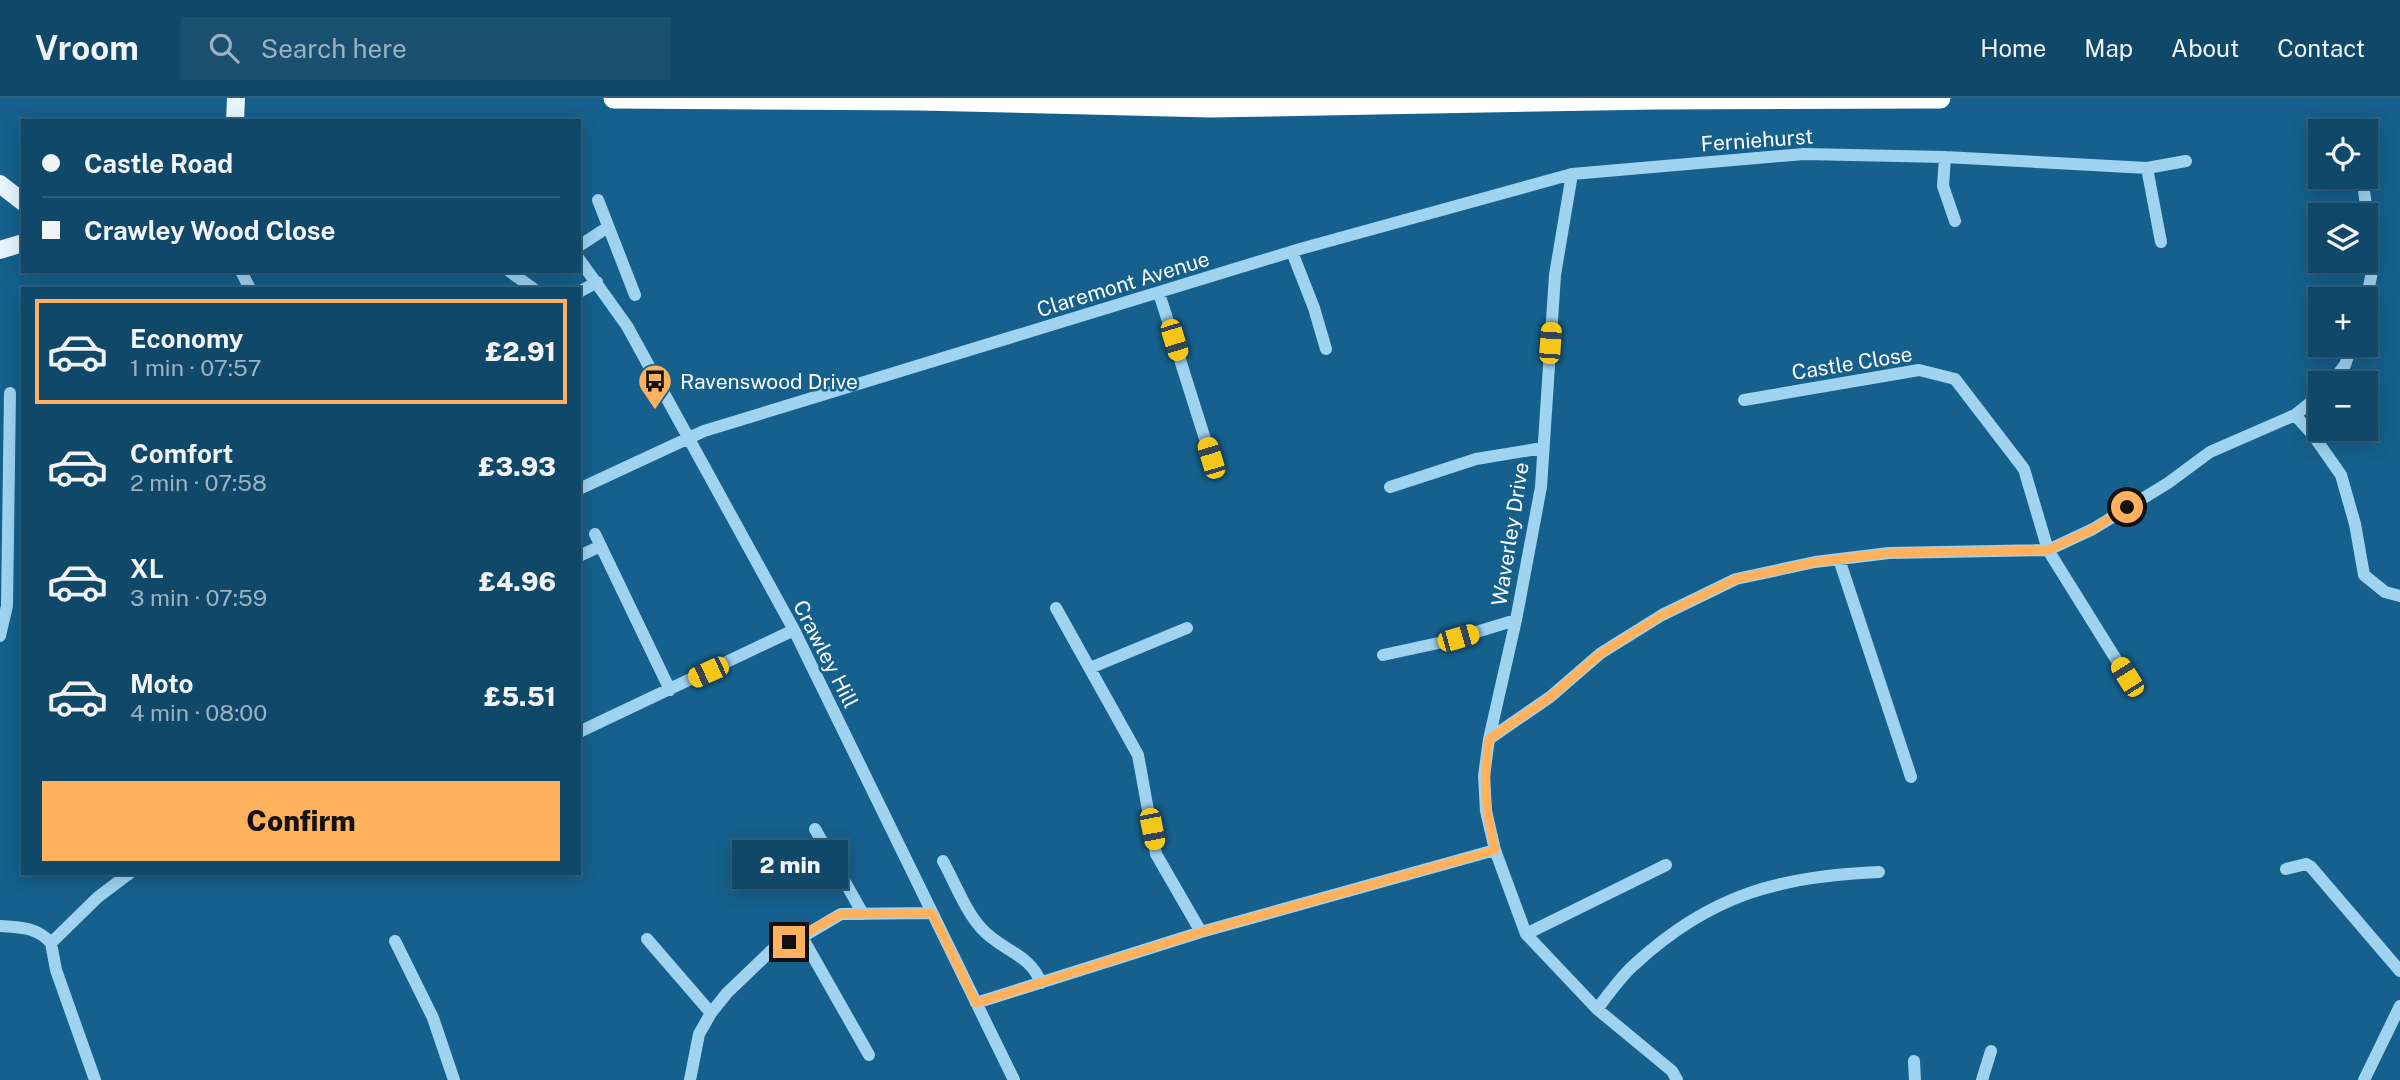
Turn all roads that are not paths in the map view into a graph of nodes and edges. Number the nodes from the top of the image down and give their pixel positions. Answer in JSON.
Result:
{"nodes":[{"id":1,"x":236,"y":98,"type":"edge"},
{"id":2,"x":614,"y":98,"type":"edge"},
{"id":3,"x":1940,"y":98,"type":"edge"},
{"id":4,"x":236,"y":119,"type":"edge"},
{"id":5,"x":1945,"y":157,"type":"junction"},
{"id":6,"x":2186,"y":161,"type":"dead end"},
{"id":7,"x":2147,"y":167,"type":"junction"},
{"id":8,"x":1572,"y":174,"type":"junction"},
{"id":9,"x":0,"y":184,"type":"edge"},
{"id":10,"x":2364,"y":189,"type":"edge"},
{"id":11,"x":21,"y":200,"type":"edge"},
{"id":12,"x":598,"y":200,"type":"dead end"},
{"id":13,"x":1955,"y":221,"type":"dead end"},
{"id":14,"x":608,"y":227,"type":"junction"},
{"id":15,"x":2161,"y":243,"type":"dead end"},
{"id":16,"x":21,"y":244,"type":"edge"},
{"id":17,"x":581,"y":245,"type":"edge"},
{"id":18,"x":0,"y":250,"type":"edge"},
{"id":19,"x":1293,"y":252,"type":"junction"},
{"id":20,"x":581,"y":262,"type":"edge"},
{"id":21,"x":512,"y":273,"type":"edge"},
{"id":22,"x":597,"y":282,"type":"junction"},
{"id":23,"x":531,"y":287,"type":"edge"},
{"id":24,"x":2369,"y":287,"type":"edge"},
{"id":25,"x":581,"y":291,"type":"edge"},
{"id":26,"x":1159,"y":293,"type":"junction"},
{"id":27,"x":635,"y":295,"type":"dead end"},
{"id":28,"x":1326,"y":349,"type":"dead end"},
{"id":29,"x":10,"y":393,"type":"dead end"},
{"id":30,"x":1744,"y":400,"type":"dead end"},
{"id":31,"x":2308,"y":405,"type":"edge"},
{"id":32,"x":2295,"y":415,"type":"junction"},
{"id":33,"x":689,"y":439,"type":"junction"},
{"id":34,"x":1543,"y":448,"type":"junction"},
{"id":35,"x":1211,"y":458,"type":"dead end"},
{"id":36,"x":1390,"y":487,"type":"dead end"},
{"id":37,"x":581,"y":488,"type":"edge"},
{"id":38,"x":2048,"y":550,"type":"junction"},
{"id":39,"x":581,"y":553,"type":"edge"},
{"id":40,"x":1839,"y":559,"type":"junction"},
{"id":41,"x":2400,"y":596,"type":"edge"},
{"id":42,"x":1056,"y":608,"type":"dead end"},
{"id":43,"x":1516,"y":620,"type":"junction"},
{"id":44,"x":1186,"y":628,"type":"dead end"},
{"id":45,"x":794,"y":629,"type":"junction"},
{"id":46,"x":0,"y":636,"type":"edge"},
{"id":47,"x":1383,"y":655,"type":"dead end"},
{"id":48,"x":1090,"y":668,"type":"junction"},
{"id":49,"x":2127,"y":677,"type":"dead end"},
{"id":50,"x":670,"y":690,"type":"junction"},
{"id":51,"x":581,"y":731,"type":"edge"},
{"id":52,"x":1489,"y":739,"type":"junction"},
{"id":53,"x":1911,"y":777,"type":"dead end"},
{"id":54,"x":815,"y":829,"type":"dead end"},
{"id":55,"x":1495,"y":850,"type":"junction"},
{"id":56,"x":943,"y":861,"type":"dead end"},
{"id":57,"x":1666,"y":865,"type":"dead end"},
{"id":58,"x":2286,"y":869,"type":"dead end"},
{"id":59,"x":1879,"y":872,"type":"dead end"},
{"id":60,"x":127,"y":875,"type":"edge"},
{"id":61,"x":932,"y":913,"type":"junction"},
{"id":62,"x":863,"y":914,"type":"junction"},
{"id":63,"x":0,"y":926,"type":"edge"},
{"id":64,"x":1201,"y":932,"type":"junction"},
{"id":65,"x":1526,"y":933,"type":"junction"},
{"id":66,"x":802,"y":937,"type":"junction"},
{"id":67,"x":647,"y":939,"type":"dead end"},
{"id":68,"x":395,"y":940,"type":"dead end"},
{"id":69,"x":51,"y":943,"type":"junction"},
{"id":70,"x":2400,"y":971,"type":"edge"},
{"id":71,"x":1041,"y":983,"type":"junction"},
{"id":72,"x":976,"y":1003,"type":"junction"},
{"id":73,"x":2400,"y":1006,"type":"edge"},
{"id":74,"x":1597,"y":1009,"type":"junction"},
{"id":75,"x":711,"y":1013,"type":"junction"},
{"id":76,"x":1991,"y":1051,"type":"dead end"},
{"id":77,"x":869,"y":1055,"type":"dead end"},
{"id":78,"x":1914,"y":1061,"type":"dead end"},
{"id":79,"x":95,"y":1080,"type":"edge"},
{"id":80,"x":454,"y":1080,"type":"edge"},
{"id":81,"x":690,"y":1080,"type":"edge"},
{"id":82,"x":1014,"y":1080,"type":"edge"},
{"id":83,"x":1677,"y":1080,"type":"edge"},
{"id":84,"x":1915,"y":1080,"type":"edge"},
{"id":85,"x":1982,"y":1080,"type":"edge"},
{"id":86,"x":2364,"y":1080,"type":"edge"}],
"edges":[{"from":1,"to":4,"type":"main road"},
{"from":2,"to":3,"type":"highway"},
{"from":5,"to":7,"type":"street","name":"Ferniehurst"},
{"from":5,"to":8,"type":"street","name":"Ferniehurst"},
{"from":5,"to":13,"type":"street"},
{"from":6,"to":7,"type":"street","name":"Ferniehurst"},
{"from":7,"to":15,"type":"street"},
{"from":8,"to":19,"type":"street","name":"Claremont Avenue"},
{"from":8,"to":34,"type":"street","name":"Waverley Drive"},
{"from":9,"to":11,"type":"main road"},
{"from":10,"to":24,"type":"street"},
{"from":12,"to":14,"type":"street"},
{"from":14,"to":17,"type":"street"},
{"from":14,"to":27,"type":"street"},
{"from":16,"to":18,"type":"main road"},
{"from":19,"to":26,"type":"street","name":"Claremont Avenue"},
{"from":19,"to":28,"type":"street"},
{"from":20,"to":22,"type":"street","name":"Crawley Hill"},
{"from":21,"to":23,"type":"street"},
{"from":22,"to":25,"type":"street"},
{"from":22,"to":33,"type":"street","name":"Crawley Hill"},
{"from":26,"to":33,"type":"street","name":"Claremont Avenue"},
{"from":26,"to":35,"type":"street"},
{"from":29,"to":46,"type":"street"},
{"from":30,"to":38,"type":"street","name":"Castle Close"},
{"from":31,"to":32,"type":"street"},
{"from":32,"to":38,"type":"street"},
{"from":32,"to":41,"type":"street"},
{"from":33,"to":37,"type":"street"},
{"from":33,"to":45,"type":"street","name":"Crawley Hill"},
{"from":34,"to":36,"type":"street"},
{"from":34,"to":43,"type":"street","name":"Waverley Drive"},
{"from":38,"to":40,"type":"street"},
{"from":38,"to":49,"type":"street","name":"Castle Close"},
{"from":39,"to":50,"type":"street"},
{"from":40,"to":52,"type":"street"},
{"from":40,"to":53,"type":"street"},
{"from":42,"to":48,"type":"street"},
{"from":43,"to":47,"type":"street"},
{"from":43,"to":52,"type":"street","name":"Waverley Drive"},
{"from":44,"to":48,"type":"street"},
{"from":45,"to":50,"type":"street"},
{"from":45,"to":61,"type":"street","name":"Crawley Hill"},
{"from":48,"to":64,"type":"street"},
{"from":50,"to":51,"type":"street"},
{"from":52,"to":55,"type":"street","name":"Waverley Drive"},
{"from":54,"to":62,"type":"street"},
{"from":55,"to":64,"type":"street"},
{"from":55,"to":65,"type":"street","name":"Waverley Drive"},
{"from":56,"to":71,"type":"street"},
{"from":57,"to":65,"type":"street"},
{"from":58,"to":70,"type":"street"},
{"from":59,"to":74,"type":"street"},
{"from":60,"to":69,"type":"street"},
{"from":61,"to":62,"type":"street"},
{"from":61,"to":72,"type":"street","name":"Crawley Hill"},
{"from":62,"to":66,"type":"street"},
{"from":63,"to":69,"type":"street"},
{"from":64,"to":71,"type":"street"},
{"from":65,"to":74,"type":"street","name":"Waverley Drive"},
{"from":66,"to":75,"type":"street"},
{"from":66,"to":77,"type":"street"},
{"from":67,"to":75,"type":"street"},
{"from":68,"to":80,"type":"street"},
{"from":69,"to":79,"type":"street"},
{"from":71,"to":72,"type":"street"},
{"from":72,"to":82,"type":"street","name":"Crawley Hill"},
{"from":73,"to":86,"type":"street"},
{"from":74,"to":83,"type":"street","name":"Waverley Drive"},
{"from":75,"to":81,"type":"street"},
{"from":76,"to":85,"type":"street"},
{"from":78,"to":84,"type":"street"}]}
